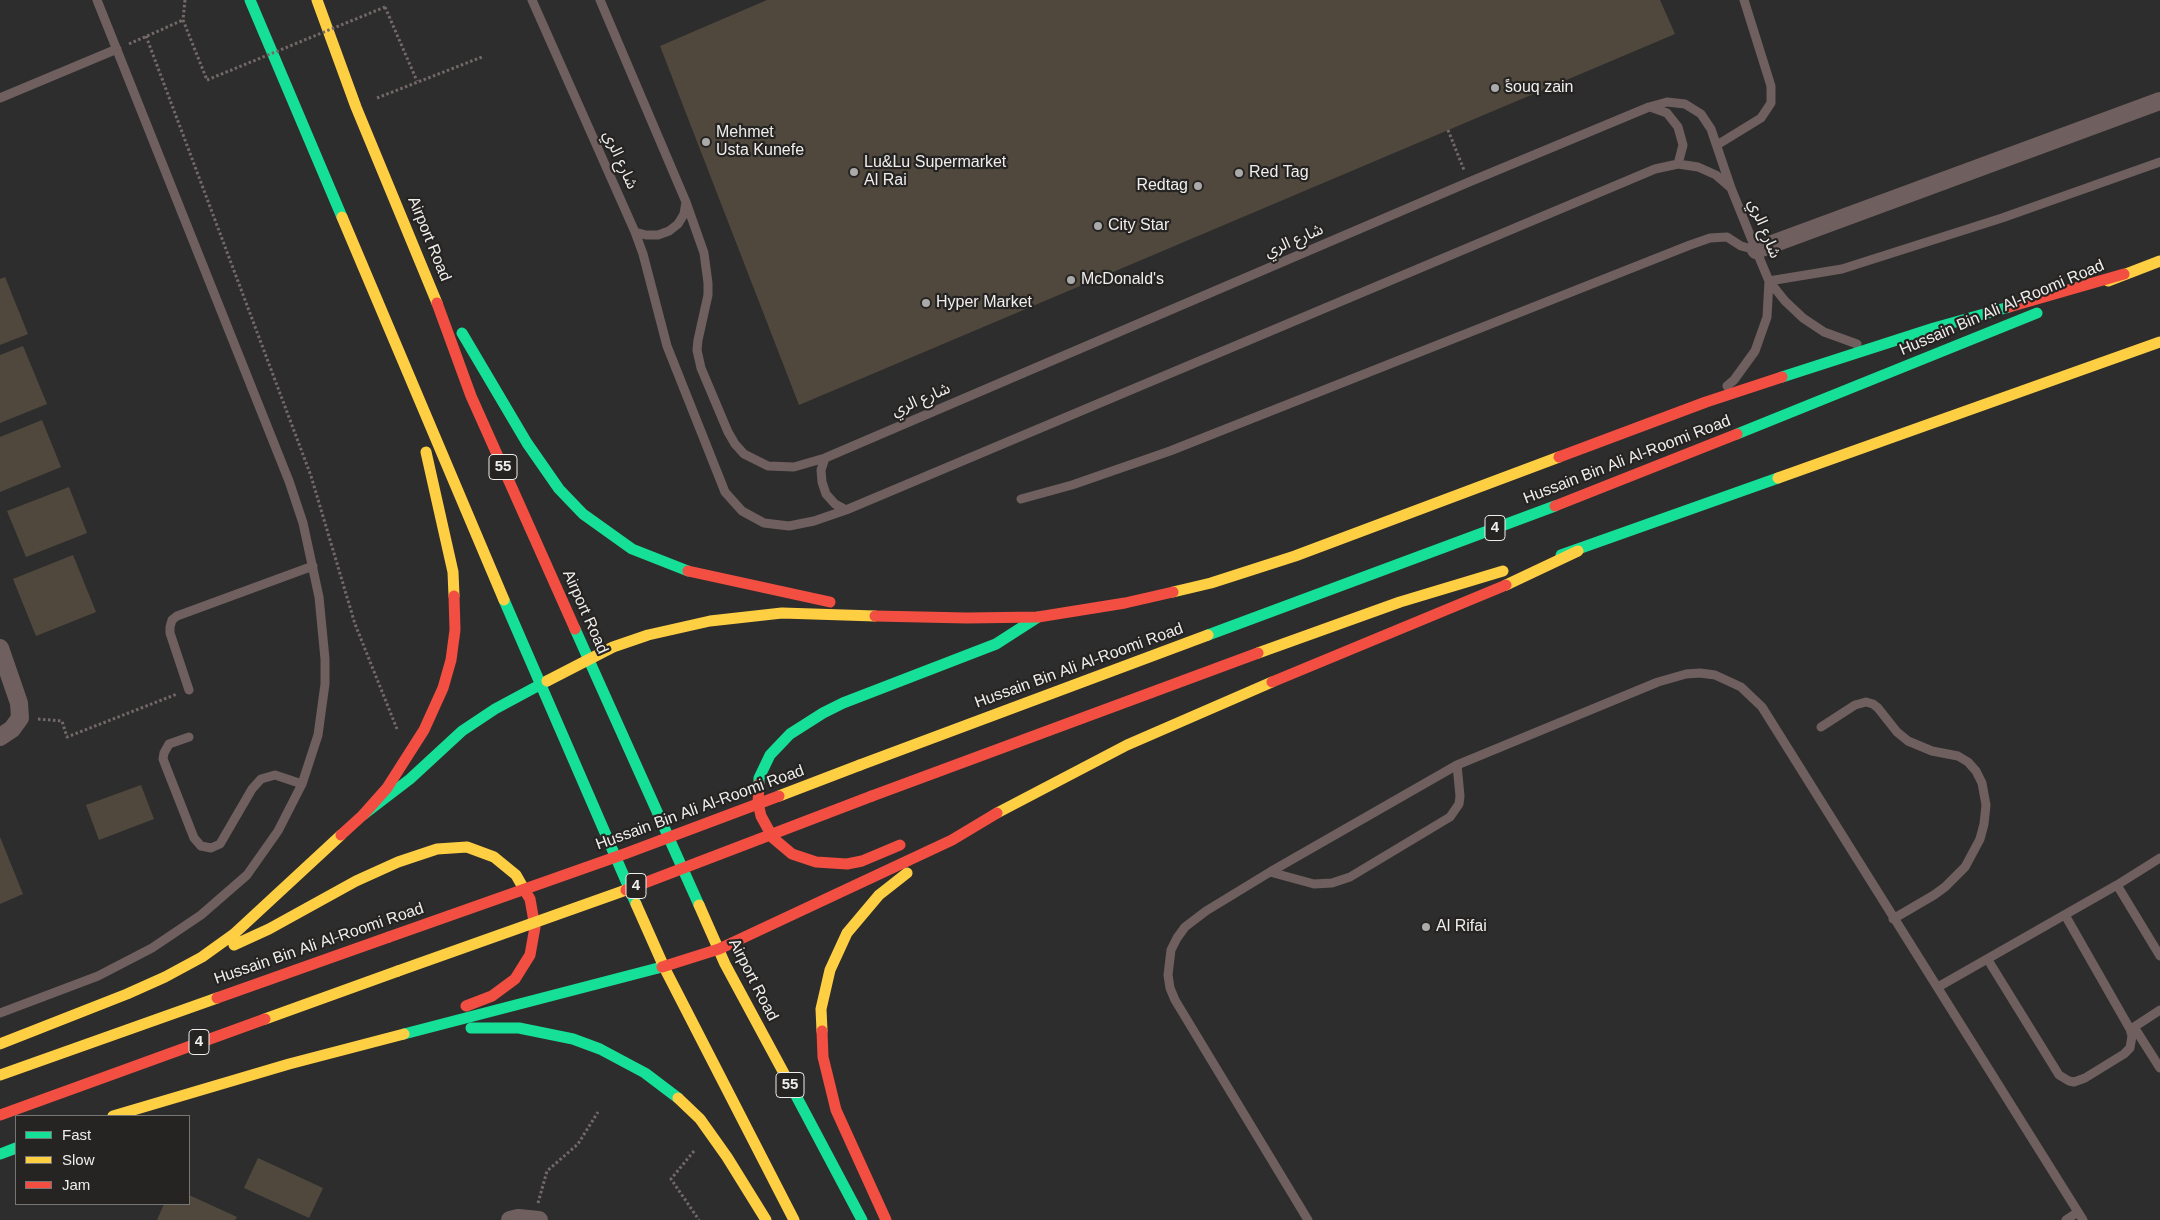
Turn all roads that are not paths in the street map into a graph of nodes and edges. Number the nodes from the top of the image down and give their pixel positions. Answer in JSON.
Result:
{"nodes":[{"id":1,"x":97,"y":0,"type":"edge"},
{"id":2,"x":250,"y":0,"type":"edge"},
{"id":3,"x":317,"y":0,"type":"edge"},
{"id":4,"x":532,"y":0,"type":"edge"},
{"id":5,"x":600,"y":0,"type":"edge"},
{"id":6,"x":1744,"y":0,"type":"edge"},
{"id":7,"x":117,"y":49,"type":"junction"},
{"id":8,"x":0,"y":98,"type":"edge"},
{"id":9,"x":2160,"y":100,"type":"edge"},
{"id":10,"x":1649,"y":106,"type":"junction"},
{"id":11,"x":1716,"y":145,"type":"junction"},
{"id":12,"x":2160,"y":162,"type":"edge"},
{"id":13,"x":1678,"y":164,"type":"junction"},
{"id":14,"x":1731,"y":188,"type":"junction"},
{"id":15,"x":686,"y":202,"type":"junction"},
{"id":16,"x":635,"y":232,"type":"junction"},
{"id":17,"x":1756,"y":250,"type":"junction"},
{"id":18,"x":2160,"y":261,"type":"edge"},
{"id":19,"x":425,"y":272,"type":"junction"},
{"id":20,"x":2124,"y":274,"type":"junction"},
{"id":21,"x":1770,"y":281,"type":"junction"},
{"id":22,"x":2160,"y":342,"type":"edge"},
{"id":23,"x":1872,"y":348,"type":"junction"},
{"id":24,"x":406,"y":370,"type":"junction"},
{"id":25,"x":1706,"y":402,"type":"junction"},
{"id":26,"x":825,"y":458,"type":"junction"},
{"id":27,"x":1022,"y":499,"type":"dead end"},
{"id":28,"x":846,"y":510,"type":"junction"},
{"id":29,"x":1578,"y":551,"type":"junction"},
{"id":30,"x":313,"y":566,"type":"junction"},
{"id":31,"x":899,"y":615,"type":"junction"},
{"id":32,"x":1038,"y":617,"type":"junction"},
{"id":33,"x":0,"y":648,"type":"edge"},
{"id":34,"x":588,"y":659,"type":"junction"},
{"id":35,"x":540,"y":684,"type":"junction"},
{"id":36,"x":189,"y":690,"type":"road end"},
{"id":37,"x":1821,"y":727,"type":"dead end"},
{"id":38,"x":188,"y":736,"type":"dead end"},
{"id":39,"x":0,"y":737,"type":"edge"},
{"id":40,"x":1457,"y":765,"type":"junction"},
{"id":41,"x":302,"y":784,"type":"junction"},
{"id":42,"x":363,"y":815,"type":"junction"},
{"id":43,"x":931,"y":836,"type":"dead end"},
{"id":44,"x":911,"y":840,"type":"dead end"},
{"id":45,"x":952,"y":840,"type":"junction"},
{"id":46,"x":2160,"y":858,"type":"edge"},
{"id":47,"x":1270,"y":872,"type":"junction"},
{"id":48,"x":2117,"y":885,"type":"junction"},
{"id":49,"x":2065,"y":915,"type":"junction"},
{"id":50,"x":1893,"y":919,"type":"junction"},
{"id":51,"x":718,"y":949,"type":"junction"},
{"id":52,"x":2160,"y":956,"type":"edge"},
{"id":53,"x":202,"y":957,"type":"junction"},
{"id":54,"x":1988,"y":960,"type":"junction"},
{"id":55,"x":664,"y":967,"type":"junction"},
{"id":56,"x":1938,"y":987,"type":"junction"},
{"id":57,"x":2160,"y":1010,"type":"edge"},
{"id":58,"x":0,"y":1013,"type":"edge"},
{"id":59,"x":437,"y":1027,"type":"junction"},
{"id":60,"x":2132,"y":1028,"type":"junction"},
{"id":61,"x":0,"y":1044,"type":"edge"},
{"id":62,"x":2160,"y":1068,"type":"edge"},
{"id":63,"x":0,"y":1075,"type":"edge"},
{"id":64,"x":0,"y":1115,"type":"edge"},
{"id":65,"x":116,"y":1115,"type":"edge"},
{"id":66,"x":15,"y":1148,"type":"edge"},
{"id":67,"x":0,"y":1154,"type":"edge"},
{"id":68,"x":2081,"y":1216,"type":"edge"},
{"id":69,"x":537,"y":1219,"type":"edge"},
{"id":70,"x":510,"y":1220,"type":"edge"},
{"id":71,"x":766,"y":1220,"type":"edge"},
{"id":72,"x":794,"y":1220,"type":"edge"},
{"id":73,"x":862,"y":1220,"type":"edge"},
{"id":74,"x":886,"y":1220,"type":"edge"},
{"id":75,"x":1308,"y":1220,"type":"edge"},
{"id":76,"x":2066,"y":1220,"type":"edge"}],
"edges":[{"from":1,"to":7,"type":"lane"},
{"from":2,"to":24,"type":"highway"},
{"from":3,"to":19,"type":"highway","name":"Airport Road","number":"55"},
{"from":4,"to":16,"type":"lane","name":"شارع الري"},
{"from":5,"to":15,"type":"lane","name":"شارع الري"},
{"from":6,"to":11,"type":"lane"},
{"from":7,"to":8,"type":"lane"},
{"from":7,"to":30,"type":"lane"},
{"from":9,"to":17,"type":"street"},
{"from":10,"to":11,"type":"lane","name":"شارع الري"},
{"from":10,"to":13,"type":"lane"},
{"from":10,"to":26,"type":"lane","name":"شارع الري"},
{"from":11,"to":14,"type":"lane","name":"شارع الري"},
{"from":12,"to":21,"type":"lane"},
{"from":13,"to":14,"type":"lane","name":"شارع الري"},
{"from":13,"to":28,"type":"lane","name":"شارع الري"},
{"from":14,"to":17,"type":"lane","name":"شارع الري"},
{"from":15,"to":16,"type":"lane"},
{"from":15,"to":26,"type":"lane","name":"شارع الري"},
{"from":16,"to":28,"type":"lane","name":"شارع الري"},
{"from":17,"to":21,"type":"lane","name":"شارع الري"},
{"from":17,"to":27,"type":"lane"},
{"from":18,"to":20,"type":"highway","name":"Hussain Bin Ali Al-Roomi Road","number":"4"},
{"from":19,"to":31,"type":"highway"},
{"from":19,"to":34,"type":"highway","name":"Airport Road","number":"55"},
{"from":20,"to":23,"type":"highway"},
{"from":20,"to":63,"type":"highway","name":"Hussain Bin Ali Al-Roomi Road","number":"4","bridge":true},
{"from":21,"to":23,"type":"lane","name":"شارع الري"},
{"from":21,"to":25,"type":"lane","name":"شارع الري"},
{"from":22,"to":29,"type":"highway","number":"4"},
{"from":23,"to":25,"type":"highway"},
{"from":24,"to":35,"type":"highway"},
{"from":24,"to":42,"type":"highway"},
{"from":25,"to":32,"type":"highway"},
{"from":26,"to":28,"type":"lane"},
{"from":29,"to":45,"type":"highway"},
{"from":29,"to":64,"type":"highway","number":"4","bridge":true},
{"from":30,"to":36,"type":"lane"},
{"from":30,"to":41,"type":"lane"},
{"from":31,"to":32,"type":"highway"},
{"from":31,"to":34,"type":"highway"},
{"from":32,"to":44,"type":"highway"},
{"from":33,"to":39,"type":"street"},
{"from":34,"to":35,"type":"highway"},
{"from":34,"to":51,"type":"highway","name":"Airport Road","number":"55"},
{"from":35,"to":42,"type":"highway"},
{"from":35,"to":55,"type":"highway"},
{"from":37,"to":50,"type":"lane"},
{"from":38,"to":41,"type":"lane"},
{"from":40,"to":47,"type":"lane"},
{"from":40,"to":47,"type":"lane"},
{"from":40,"to":50,"type":"lane"},
{"from":41,"to":58,"type":"lane"},
{"from":42,"to":53,"type":"highway"},
{"from":43,"to":45,"type":"highway"},
{"from":45,"to":51,"type":"highway"},
{"from":45,"to":74,"type":"highway"},
{"from":46,"to":48,"type":"lane"},
{"from":47,"to":75,"type":"lane"},
{"from":48,"to":49,"type":"lane"},
{"from":48,"to":52,"type":"lane"},
{"from":49,"to":54,"type":"lane"},
{"from":49,"to":60,"type":"lane"},
{"from":50,"to":56,"type":"lane"},
{"from":51,"to":55,"type":"highway"},
{"from":51,"to":73,"type":"highway","name":"Airport Road","number":"55"},
{"from":53,"to":59,"type":"highway"},
{"from":53,"to":61,"type":"highway"},
{"from":54,"to":56,"type":"lane"},
{"from":54,"to":60,"type":"lane"},
{"from":55,"to":59,"type":"highway"},
{"from":55,"to":72,"type":"highway"},
{"from":56,"to":68,"type":"lane"},
{"from":57,"to":60,"type":"lane"},
{"from":59,"to":65,"type":"highway"},
{"from":59,"to":71,"type":"highway"},
{"from":60,"to":62,"type":"lane"},
{"from":66,"to":67,"type":"highway"},
{"from":68,"to":76,"type":"lane"},
{"from":69,"to":70,"type":"street"}]}
